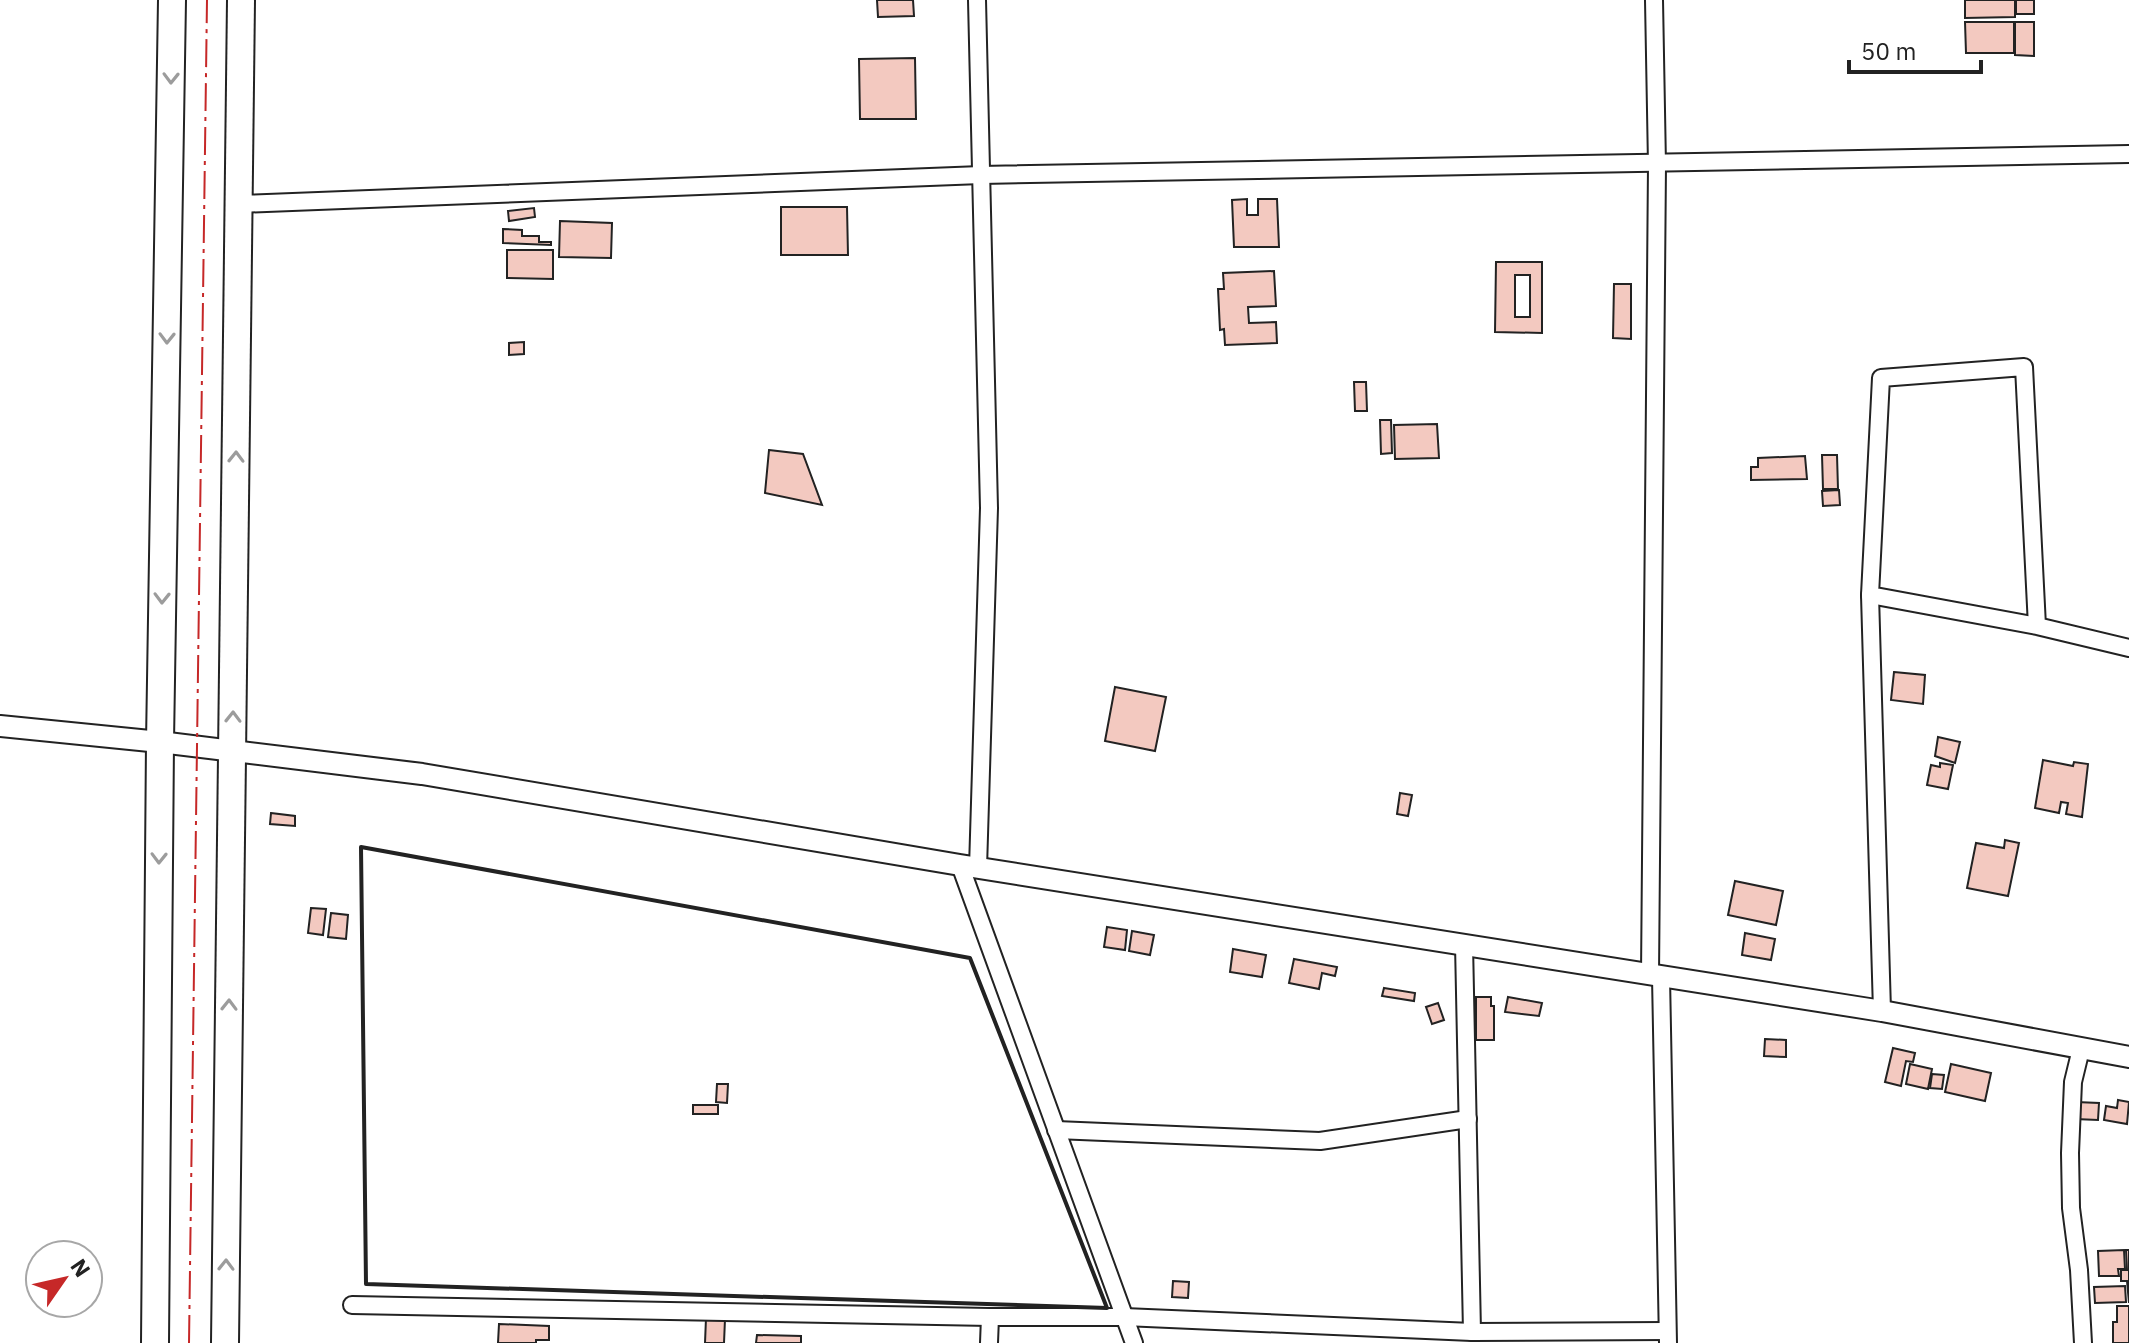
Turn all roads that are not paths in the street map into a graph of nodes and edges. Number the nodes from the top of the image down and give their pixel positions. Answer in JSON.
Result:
{"nodes":[{"id":1,"x":172,"y":0,"type":"edge"},
{"id":2,"x":241,"y":0,"type":"edge"},
{"id":3,"x":977,"y":0,"type":"edge"},
{"id":4,"x":1654,"y":0,"type":"edge"},
{"id":5,"x":2129,"y":154,"type":"edge"},
{"id":6,"x":1657,"y":165,"type":"junction"},
{"id":7,"x":981,"y":175,"type":"junction"},
{"id":8,"x":239,"y":204,"type":"junction"},
{"id":9,"x":1870,"y":595,"type":"junction"},
{"id":10,"x":2037,"y":626,"type":"junction"},
{"id":11,"x":2129,"y":648,"type":"edge"},
{"id":12,"x":0,"y":726,"type":"edge"},
{"id":13,"x":160,"y":742,"type":"junction"},
{"id":14,"x":233,"y":751,"type":"junction"},
{"id":15,"x":969,"y":867,"type":"junction"},
{"id":16,"x":1464,"y":944,"type":"junction"},
{"id":17,"x":1656,"y":976,"type":"junction"},
{"id":18,"x":1882,"y":1011,"type":"junction"},
{"id":19,"x":2081,"y":1049,"type":"junction"},
{"id":20,"x":2129,"y":1057,"type":"edge"},
{"id":21,"x":1468,"y":1119,"type":"junction"},
{"id":22,"x":1056,"y":1130,"type":"junction"},
{"id":23,"x":352,"y":1305,"type":"dead end"},
{"id":24,"x":990,"y":1317,"type":"junction"},
{"id":25,"x":1124,"y":1317,"type":"junction"},
{"id":26,"x":1472,"y":1332,"type":"junction"},
{"id":27,"x":1667,"y":1337,"type":"edge"},
{"id":28,"x":155,"y":1343,"type":"edge"},
{"id":29,"x":225,"y":1343,"type":"edge"},
{"id":30,"x":989,"y":1343,"type":"edge"},
{"id":31,"x":1134,"y":1343,"type":"edge"},
{"id":32,"x":2083,"y":1343,"type":"edge"}],
"edges":[{"from":1,"to":13,"type":"highway","one_way":true},
{"from":2,"to":8,"type":"highway"},
{"from":3,"to":7,"type":"street"},
{"from":4,"to":6,"type":"street"},
{"from":5,"to":6,"type":"street"},
{"from":6,"to":7,"type":"street"},
{"from":6,"to":17,"type":"street"},
{"from":7,"to":8,"type":"street"},
{"from":7,"to":15,"type":"street"},
{"from":14,"to":8,"type":"highway","one_way":true},
{"from":9,"to":10,"type":"street"},
{"from":9,"to":10,"type":"street"},
{"from":9,"to":18,"type":"street"},
{"from":10,"to":11,"type":"street"},
{"from":12,"to":13,"type":"street"},
{"from":13,"to":14,"type":"street"},
{"from":13,"to":28,"type":"highway","one_way":true},
{"from":14,"to":15,"type":"street"},
{"from":29,"to":14,"type":"highway","one_way":true},
{"from":15,"to":16,"type":"street"},
{"from":15,"to":22,"type":"street"},
{"from":16,"to":17,"type":"street"},
{"from":16,"to":21,"type":"street"},
{"from":17,"to":18,"type":"street"},
{"from":17,"to":27,"type":"street"},
{"from":18,"to":19,"type":"street"},
{"from":19,"to":20,"type":"street"},
{"from":19,"to":32,"type":"street"},
{"from":21,"to":22,"type":"street"},
{"from":21,"to":26,"type":"street"},
{"from":22,"to":25,"type":"street"},
{"from":23,"to":24,"type":"street"},
{"from":24,"to":25,"type":"street"},
{"from":24,"to":30,"type":"street"},
{"from":25,"to":26,"type":"street"},
{"from":25,"to":31,"type":"street"},
{"from":26,"to":27,"type":"street"}]}
